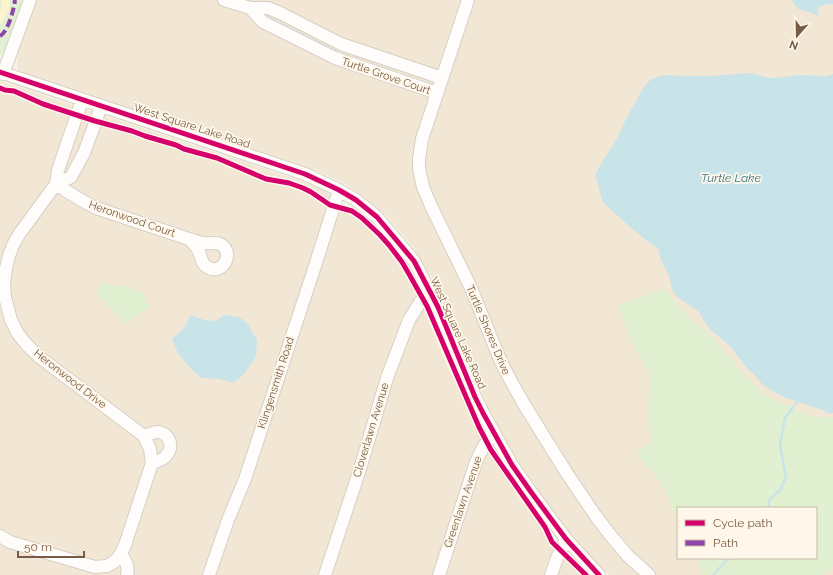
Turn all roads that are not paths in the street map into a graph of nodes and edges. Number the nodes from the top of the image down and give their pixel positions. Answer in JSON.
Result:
{"nodes":[{"id":1,"x":30,"y":0,"type":"edge"},
{"id":2,"x":224,"y":0,"type":"edge"},
{"id":3,"x":468,"y":0,"type":"edge"},
{"id":4,"x":250,"y":8,"type":"junction"},
{"id":5,"x":341,"y":44,"type":"junction"},
{"id":6,"x":335,"y":58,"type":"junction"},
{"id":7,"x":2,"y":73,"type":"edge"},
{"id":8,"x":442,"y":78,"type":"junction"},
{"id":9,"x":437,"y":93,"type":"junction"},
{"id":10,"x":82,"y":100,"type":"junction"},
{"id":11,"x":101,"y":107,"type":"junction"},
{"id":12,"x":56,"y":184,"type":"junction"},
{"id":13,"x":339,"y":190,"type":"junction"},
{"id":14,"x":189,"y":239,"type":"dead end"},
{"id":15,"x":430,"y":291,"type":"junction"},
{"id":16,"x":494,"y":433,"type":"junction"},
{"id":17,"x":144,"y":436,"type":"junction"},
{"id":18,"x":152,"y":463,"type":"junction"},
{"id":19,"x":0,"y":536,"type":"edge"},
{"id":20,"x":566,"y":539,"type":"junction"},
{"id":21,"x":121,"y":554,"type":"junction"},
{"id":22,"x":99,"y":571,"type":"edge"},
{"id":23,"x":126,"y":575,"type":"edge"},
{"id":24,"x":209,"y":575,"type":"edge"},
{"id":25,"x":325,"y":575,"type":"edge"},
{"id":26,"x":439,"y":575,"type":"edge"},
{"id":27,"x":551,"y":575,"type":"edge"},
{"id":28,"x":599,"y":575,"type":"edge"},
{"id":29,"x":649,"y":575,"type":"edge"}],
"edges":[{"from":1,"to":7,"type":"street"},
{"from":2,"to":4,"type":"street","name":"Turtle Grove Court"},
{"from":3,"to":8,"type":"street","name":"Turtle Shores Drive"},
{"from":4,"to":5,"type":"street","name":"Turtle Grove Court"},
{"from":4,"to":6,"type":"street","name":"Turtle Grove Court"},
{"from":5,"to":6,"type":"street","name":"Turtle Grove Court"},
{"from":5,"to":8,"type":"street","name":"Turtle Grove Court"},
{"from":6,"to":9,"type":"street","name":"Turtle Grove Court"},
{"from":7,"to":10,"type":"street","name":"West Square Lake Road"},
{"from":8,"to":9,"type":"street","name":"Turtle Shores Drive"},
{"from":9,"to":29,"type":"street","name":"Turtle Shores Drive"},
{"from":10,"to":11,"type":"street","name":"West Square Lake Road"},
{"from":10,"to":12,"type":"street","name":"Heronwood Drive"},
{"from":11,"to":12,"type":"street","name":"Heronwood Drive"},
{"from":11,"to":13,"type":"street","name":"West Square Lake Road"},
{"from":12,"to":14,"type":"street","name":"Heronwood Court"},
{"from":12,"to":17,"type":"street","name":"Heronwood Drive"},
{"from":13,"to":15,"type":"street","name":"West Square Lake Road"},
{"from":13,"to":24,"type":"street","name":"Klingensmith Road"},
{"from":15,"to":16,"type":"street","name":"West Square Lake Road"},
{"from":15,"to":25,"type":"street","name":"Cloverlawn Avenue"},
{"from":16,"to":20,"type":"street","name":"West Square Lake Road"},
{"from":16,"to":26,"type":"street","name":"Greenlawn Avenue"},
{"from":17,"to":18,"type":"street"},
{"from":17,"to":18,"type":"street"},
{"from":18,"to":21,"type":"street"},
{"from":19,"to":22,"type":"street"},
{"from":20,"to":27,"type":"street"},
{"from":20,"to":28,"type":"street","name":"West Square Lake Road"},
{"from":21,"to":22,"type":"street"},
{"from":21,"to":23,"type":"street"}]}
